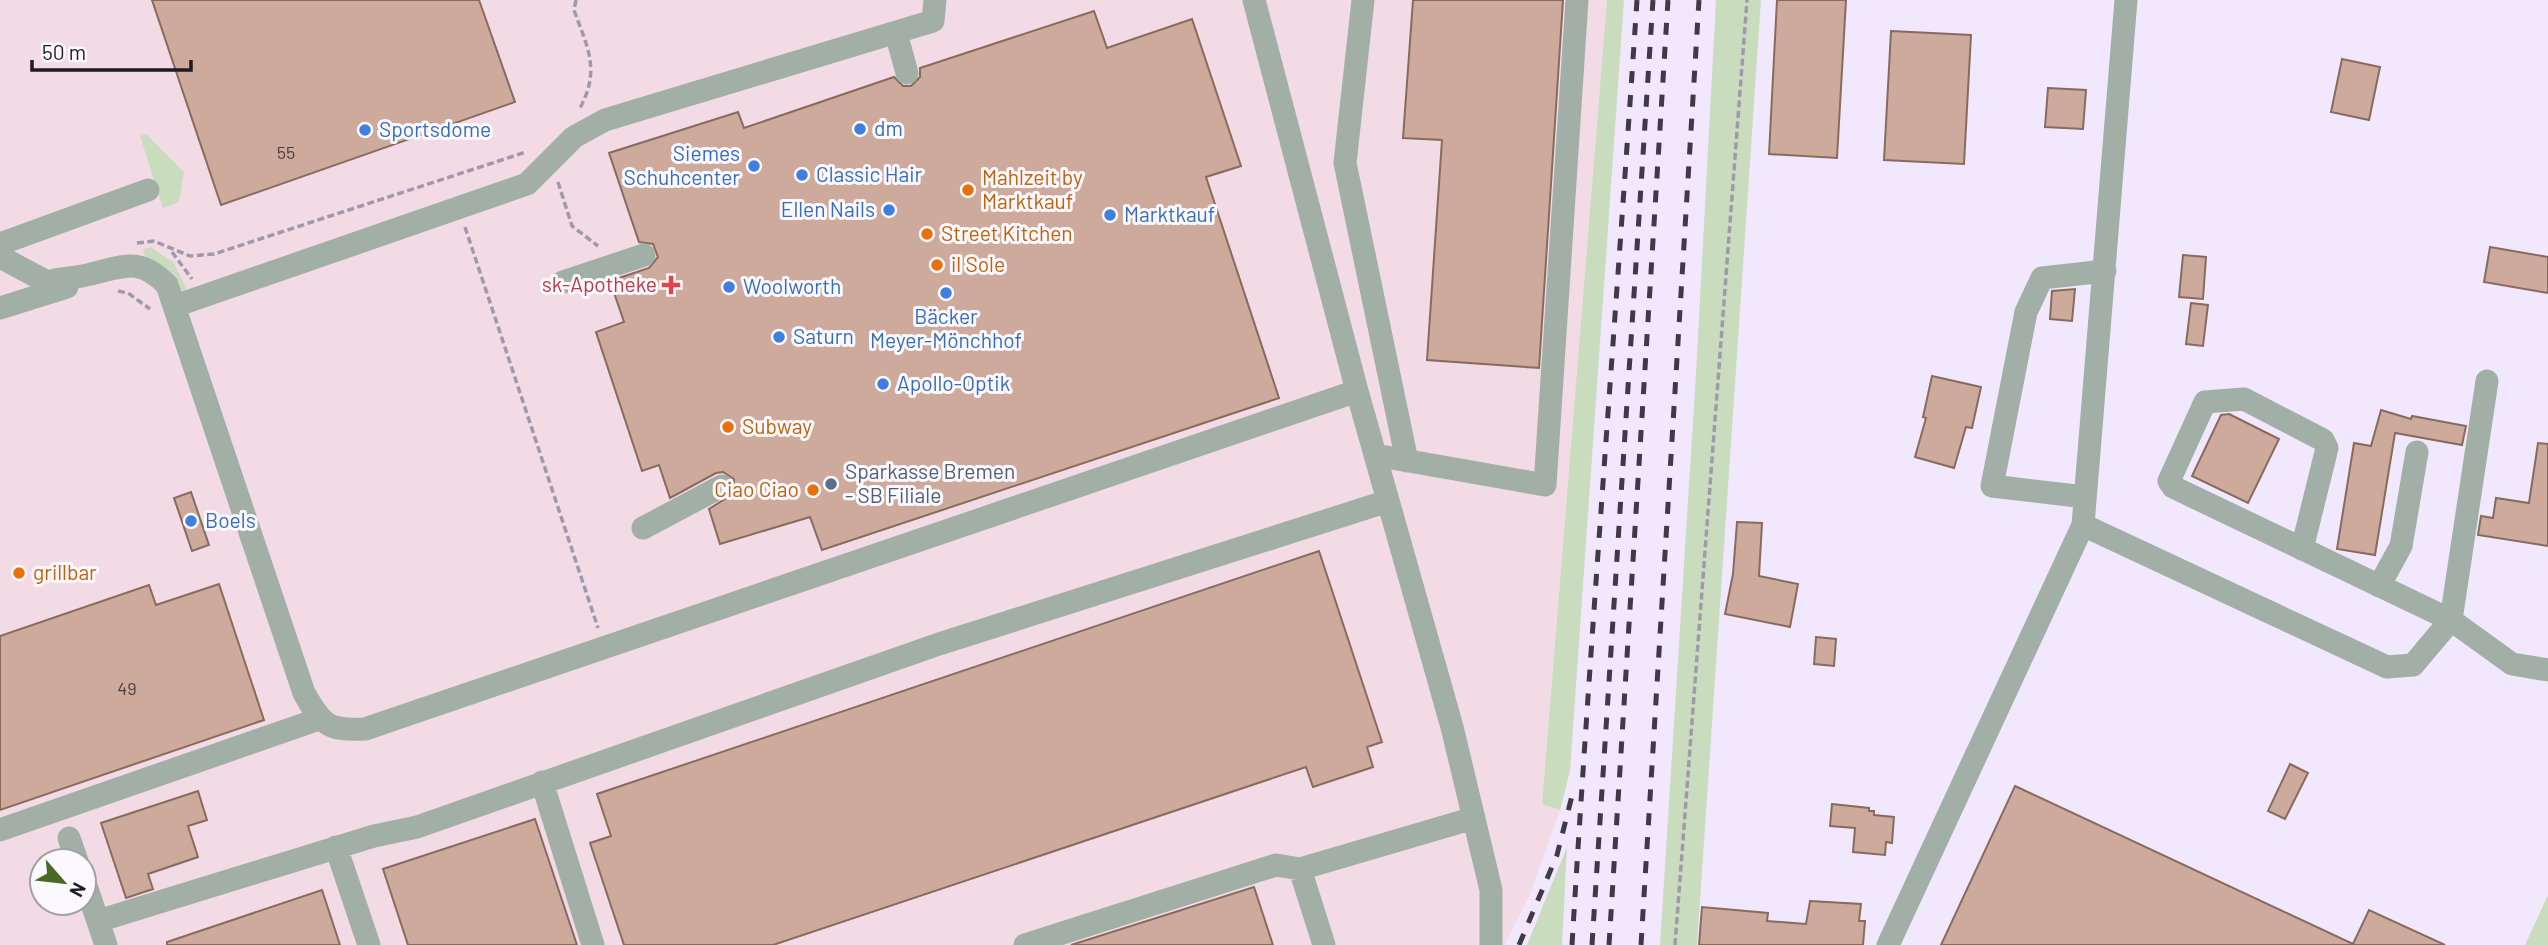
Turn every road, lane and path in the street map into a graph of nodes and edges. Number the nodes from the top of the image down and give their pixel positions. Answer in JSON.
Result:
{"nodes":[{"id":1,"x":576,"y":0,"type":"edge"},
{"id":2,"x":935,"y":0,"type":"edge"},
{"id":3,"x":1254,"y":0,"type":"edge"},
{"id":4,"x":1363,"y":0,"type":"edge"},
{"id":5,"x":1577,"y":0,"type":"edge"},
{"id":6,"x":1747,"y":0,"type":"edge"},
{"id":7,"x":2126,"y":0,"type":"edge"},
{"id":8,"x":896,"y":33,"type":"junction"},
{"id":9,"x":907,"y":72,"type":"dead end"},
{"id":10,"x":578,"y":113,"type":"dead end"},
{"id":11,"x":551,"y":161,"type":"junction"},
{"id":12,"x":451,"y":178,"type":"junction"},
{"id":13,"x":148,"y":190,"type":"dead end"},
{"id":14,"x":471,"y":205,"type":"junction"},
{"id":15,"x":129,"y":244,"type":"dead end"},
{"id":16,"x":1,"y":253,"type":"edge"},
{"id":17,"x":644,"y":255,"type":"dead end"},
{"id":18,"x":620,"y":263,"type":"junction"},
{"id":19,"x":2105,"y":271,"type":"junction"},
{"id":20,"x":87,"y":275,"type":"junction"},
{"id":21,"x":563,"y":282,"type":"dead end"},
{"id":22,"x":175,"y":306,"type":"junction"},
{"id":23,"x":0,"y":308,"type":"edge"},
{"id":24,"x":2487,"y":381,"type":"dead end"},
{"id":25,"x":1357,"y":391,"type":"junction"},
{"id":26,"x":2417,"y":452,"type":"dead end"},
{"id":27,"x":1375,"y":455,"type":"junction"},
{"id":28,"x":1407,"y":461,"type":"junction"},
{"id":29,"x":722,"y":486,"type":"dead end"},
{"id":30,"x":2085,"y":497,"type":"junction"},
{"id":31,"x":1388,"y":501,"type":"junction"},
{"id":32,"x":2083,"y":526,"type":"junction"},
{"id":33,"x":643,"y":528,"type":"dead end"},
{"id":34,"x":2302,"y":549,"type":"junction"},
{"id":35,"x":2379,"y":586,"type":"junction"},
{"id":36,"x":2451,"y":620,"type":"junction"},
{"id":37,"x":605,"y":649,"type":"junction"},
{"id":38,"x":2548,"y":670,"type":"edge"},
{"id":39,"x":319,"y":719,"type":"junction"},
{"id":40,"x":542,"y":782,"type":"junction"},
{"id":41,"x":1474,"y":818,"type":"junction"},
{"id":42,"x":0,"y":830,"type":"edge"},
{"id":43,"x":69,"y":838,"type":"dead end"},
{"id":44,"x":72,"y":847,"type":"edge"},
{"id":45,"x":336,"y":847,"type":"junction"},
{"id":46,"x":1300,"y":869,"type":"junction"},
{"id":47,"x":97,"y":917,"type":"edge"},
{"id":48,"x":98,"y":921,"type":"junction"},
{"id":49,"x":106,"y":945,"type":"edge"},
{"id":50,"x":369,"y":945,"type":"edge"},
{"id":51,"x":593,"y":945,"type":"edge"},
{"id":52,"x":1025,"y":945,"type":"edge"},
{"id":53,"x":1324,"y":945,"type":"edge"},
{"id":54,"x":1490,"y":945,"type":"edge"},
{"id":55,"x":1675,"y":945,"type":"edge"},
{"id":56,"x":1888,"y":945,"type":"edge"}],
"edges":[{"from":1,"to":10,"type":"path"},
{"from":2,"to":8,"type":"street"},
{"from":3,"to":25,"type":"street"},
{"from":4,"to":28,"type":"street"},
{"from":5,"to":28,"type":"street"},
{"from":6,"to":55,"type":"path"},
{"from":7,"to":19,"type":"street"},
{"from":8,"to":9,"type":"street"},
{"from":8,"to":11,"type":"street"},
{"from":11,"to":12,"type":"path"},
{"from":11,"to":14,"type":"street"},
{"from":11,"to":18,"type":"path"},
{"from":12,"to":14,"type":"path"},
{"from":12,"to":15,"type":"path"},
{"from":13,"to":16,"type":"street"},
{"from":14,"to":22,"type":"street"},
{"from":14,"to":37,"type":"path"},
{"from":16,"to":20,"type":"street"},
{"from":17,"to":18,"type":"street"},
{"from":18,"to":21,"type":"street"},
{"from":19,"to":30,"type":"street"},
{"from":19,"to":30,"type":"street"},
{"from":20,"to":22,"type":"street"},
{"from":20,"to":23,"type":"street"},
{"from":22,"to":39,"type":"street"},
{"from":24,"to":36,"type":"street"},
{"from":25,"to":27,"type":"street"},
{"from":25,"to":37,"type":"street"},
{"from":26,"to":35,"type":"street"},
{"from":27,"to":28,"type":"street"},
{"from":27,"to":31,"type":"street"},
{"from":29,"to":33,"type":"street"},
{"from":30,"to":32,"type":"street"},
{"from":31,"to":40,"type":"street"},
{"from":31,"to":41,"type":"street"},
{"from":32,"to":36,"type":"street"},
{"from":32,"to":56,"type":"street"},
{"from":34,"to":34,"type":"street"},
{"from":34,"to":35,"type":"street"},
{"from":35,"to":36,"type":"street"},
{"from":36,"to":38,"type":"street"},
{"from":37,"to":39,"type":"street"},
{"from":39,"to":42,"type":"street"},
{"from":40,"to":45,"type":"street"},
{"from":40,"to":51,"type":"street"},
{"from":41,"to":46,"type":"street"},
{"from":41,"to":54,"type":"street"},
{"from":43,"to":44,"type":"street"},
{"from":45,"to":48,"type":"street"},
{"from":45,"to":50,"type":"street"},
{"from":46,"to":52,"type":"street"},
{"from":46,"to":53,"type":"street"},
{"from":47,"to":48,"type":"street"},
{"from":48,"to":49,"type":"street"}]}
